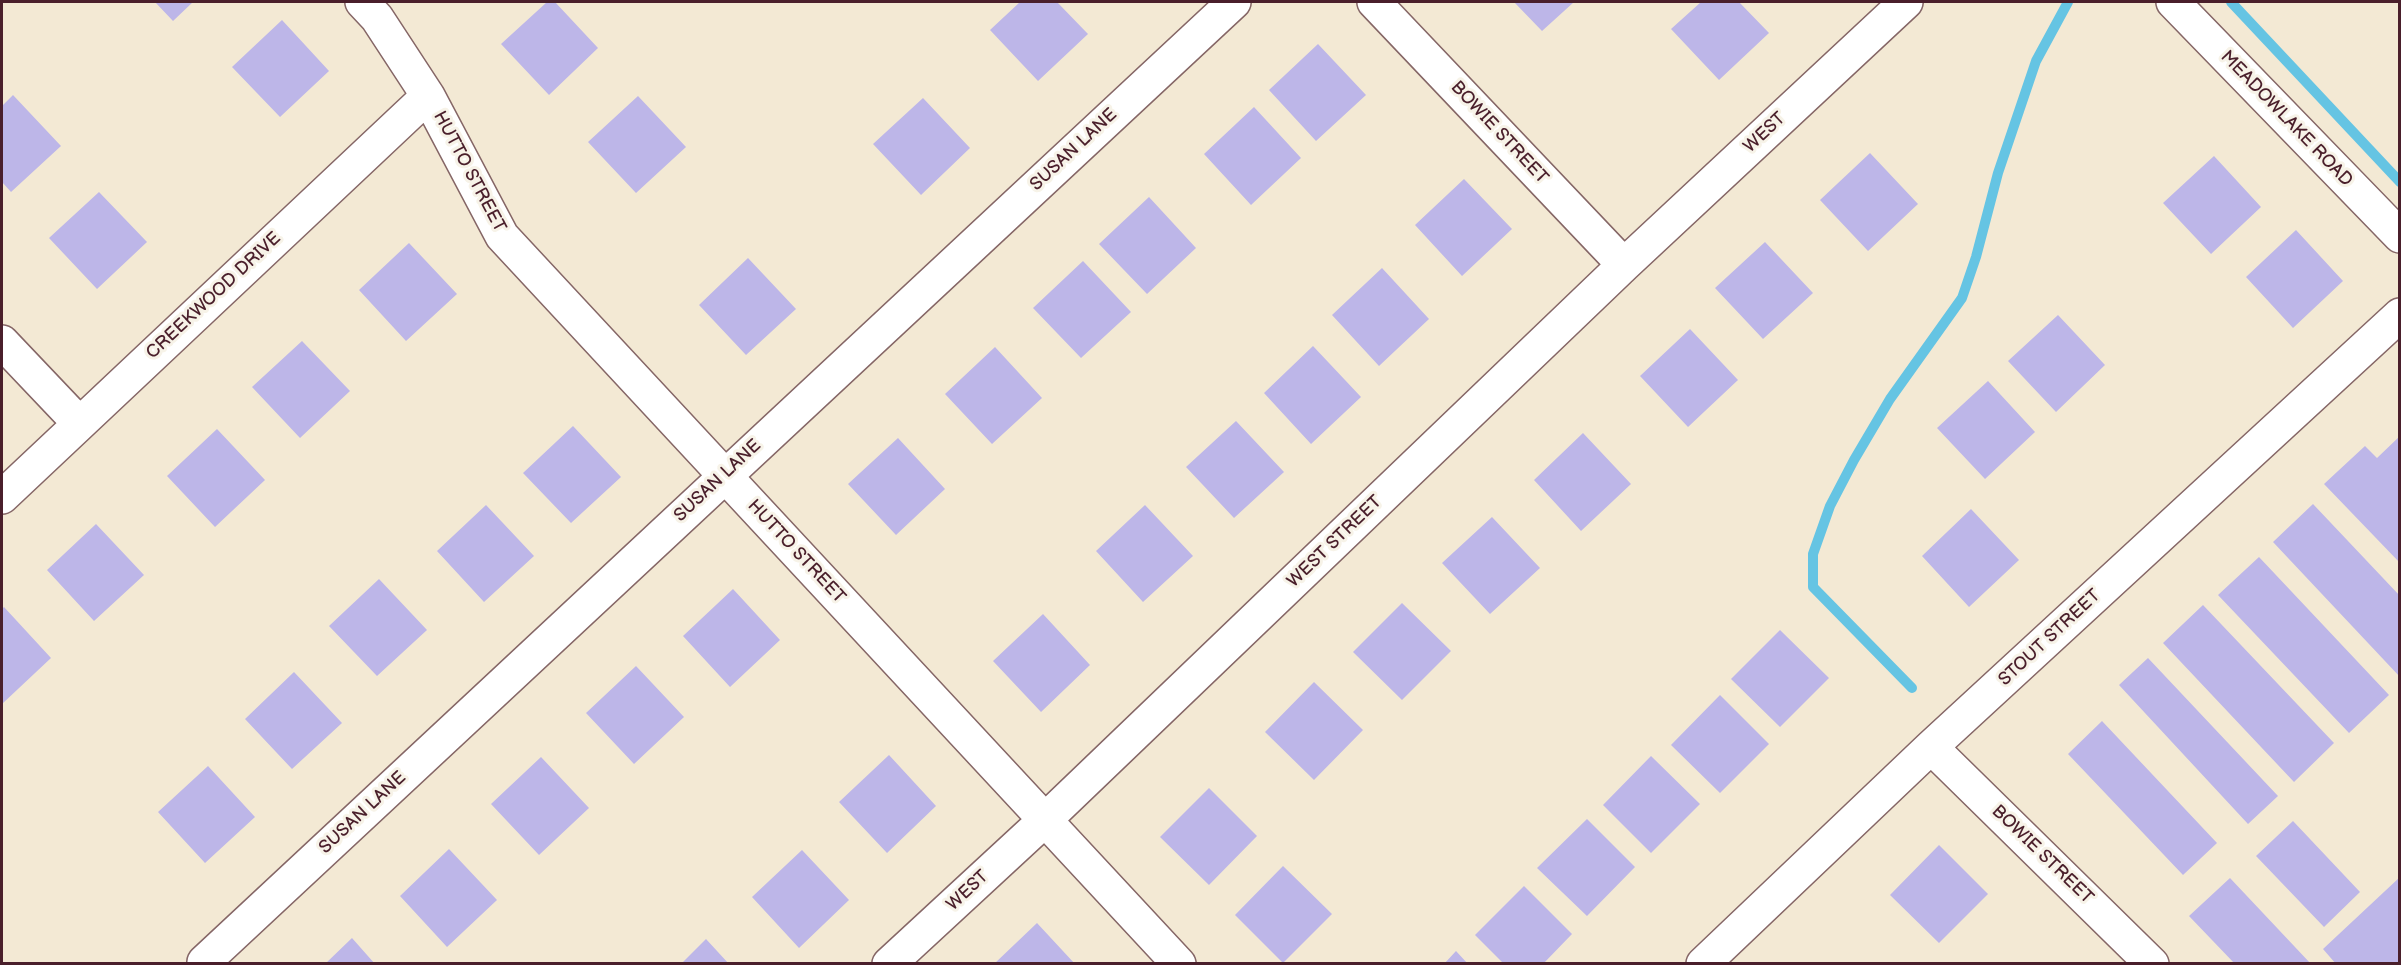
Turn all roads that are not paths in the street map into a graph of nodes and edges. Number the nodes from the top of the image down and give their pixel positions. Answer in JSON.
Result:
{"nodes":[{"id":1,"x":362,"y":2,"type":"edge"},
{"id":2,"x":1234,"y":2,"type":"edge"},
{"id":3,"x":1374,"y":2,"type":"edge"},
{"id":4,"x":1906,"y":2,"type":"edge"},
{"id":5,"x":2173,"y":2,"type":"edge"},
{"id":6,"x":428,"y":96,"type":"junction"},
{"id":7,"x":2400,"y":236,"type":"edge"},
{"id":8,"x":1624,"y":265,"type":"junction"},
{"id":9,"x":2400,"y":315,"type":"edge"},
{"id":10,"x":2,"y":342,"type":"edge"},
{"id":11,"x":79,"y":423,"type":"junction"},
{"id":12,"x":724,"y":476,"type":"junction"},
{"id":13,"x":2,"y":497,"type":"edge"},
{"id":14,"x":1931,"y":747,"type":"junction"},
{"id":15,"x":1046,"y":819,"type":"junction"},
{"id":16,"x":204,"y":962,"type":"edge"},
{"id":17,"x":889,"y":963,"type":"edge"},
{"id":18,"x":1179,"y":963,"type":"edge"},
{"id":19,"x":1703,"y":963,"type":"edge"},
{"id":20,"x":2152,"y":963,"type":"edge"}],
"edges":[{"from":1,"to":6,"type":"street","name":"HUTTO STREET"},
{"from":2,"to":12,"type":"street","name":"SUSAN LANE"},
{"from":3,"to":8,"type":"street","name":"BOWIE STREET"},
{"from":4,"to":8,"type":"street","name":"WEST"},
{"from":5,"to":7,"type":"street","name":"MEADOWLAKE ROAD"},
{"from":6,"to":11,"type":"street","name":"CREEKWOOD DRIVE"},
{"from":6,"to":12,"type":"street","name":"HUTTO STREET"},
{"from":8,"to":15,"type":"street","name":"WEST STREET"},
{"from":9,"to":14,"type":"street","name":"STOUT STREET"},
{"from":10,"to":11,"type":"street"},
{"from":11,"to":13,"type":"street","name":"CREEKWOOD DRIVE"},
{"from":12,"to":15,"type":"street","name":"HUTTO STREET"},
{"from":12,"to":16,"type":"street","name":"SUSAN LANE"},
{"from":14,"to":19,"type":"street","name":"STOUT STREET"},
{"from":14,"to":20,"type":"street","name":"BOWIE STREET"},
{"from":15,"to":17,"type":"street","name":"WEST"},
{"from":15,"to":18,"type":"street","name":"HUTTO STREET"}]}
